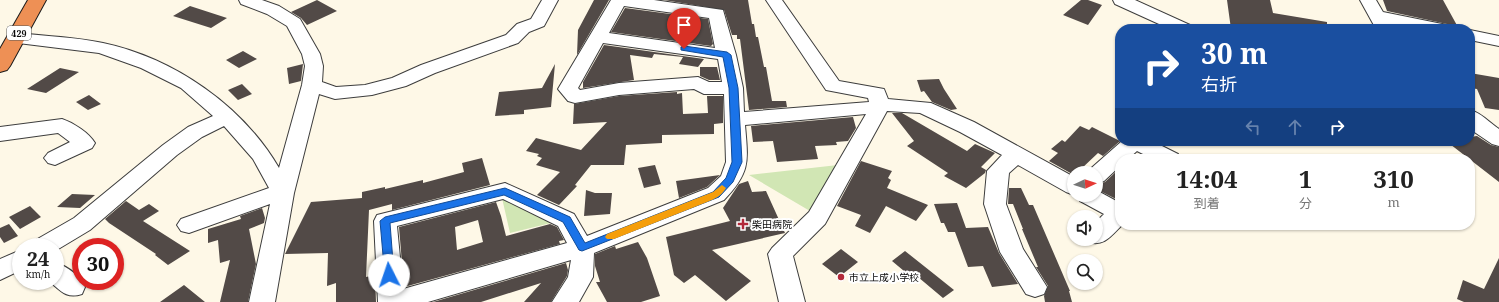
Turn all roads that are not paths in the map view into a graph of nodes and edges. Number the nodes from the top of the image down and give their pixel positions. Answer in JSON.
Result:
{"nodes":[{"id":1,"x":37,"y":0,"type":"edge"},
{"id":2,"x":247,"y":0,"type":"edge"},
{"id":3,"x":550,"y":0,"type":"edge"},
{"id":4,"x":774,"y":0,"type":"edge"},
{"id":5,"x":1368,"y":0,"type":"edge"},
{"id":6,"x":1130,"y":2,"type":"edge"},
{"id":7,"x":1381,"y":23,"type":"edge"},
{"id":8,"x":1174,"y":24,"type":"edge"},
{"id":9,"x":1391,"y":24,"type":"edge"},
{"id":10,"x":1475,"y":36,"type":"edge"},
{"id":11,"x":598,"y":37,"type":"junction"},
{"id":12,"x":16,"y":38,"type":"junction"},
{"id":13,"x":1499,"y":41,"type":"edge"},
{"id":14,"x":727,"y":55,"type":"junction"},
{"id":15,"x":0,"y":66,"type":"edge"},
{"id":16,"x":312,"y":85,"type":"junction"},
{"id":17,"x":733,"y":88,"type":"junction"},
{"id":18,"x":880,"y":107,"type":"junction"},
{"id":19,"x":227,"y":117,"type":"junction"},
{"id":20,"x":1475,"y":117,"type":"edge"},
{"id":21,"x":736,"y":119,"type":"junction"},
{"id":22,"x":1475,"y":123,"type":"edge"},
{"id":23,"x":1499,"y":124,"type":"edge"},
{"id":24,"x":0,"y":134,"type":"edge"},
{"id":25,"x":1499,"y":139,"type":"edge"},
{"id":26,"x":1129,"y":146,"type":"edge"},
{"id":27,"x":1145,"y":146,"type":"edge"},
{"id":28,"x":1016,"y":154,"type":"junction"},
{"id":29,"x":1121,"y":154,"type":"edge"},
{"id":30,"x":1160,"y":154,"type":"edge"},
{"id":31,"x":55,"y":158,"type":"dead end"},
{"id":32,"x":1115,"y":159,"type":"edge"},
{"id":33,"x":1103,"y":170,"type":"edge"},
{"id":34,"x":1067,"y":183,"type":"edge"},
{"id":35,"x":283,"y":193,"type":"junction"},
{"id":36,"x":1100,"y":202,"type":"edge"},
{"id":37,"x":1115,"y":210,"type":"edge"},
{"id":38,"x":1115,"y":218,"type":"edge"},
{"id":39,"x":188,"y":225,"type":"dead end"},
{"id":40,"x":1103,"y":230,"type":"edge"},
{"id":41,"x":58,"y":238,"type":"edge"},
{"id":42,"x":582,"y":248,"type":"junction"},
{"id":43,"x":12,"y":264,"type":"edge"},
{"id":44,"x":0,"y":271,"type":"edge"},
{"id":45,"x":1035,"y":288,"type":"dead end"},
{"id":46,"x":262,"y":302,"type":"edge"},
{"id":47,"x":392,"y":302,"type":"edge"},
{"id":48,"x":565,"y":302,"type":"edge"},
{"id":49,"x":792,"y":302,"type":"edge"}],
"edges":[{"from":1,"to":12,"type":"highway","number":"429"},
{"from":2,"to":16,"type":"street"},
{"from":3,"to":16,"type":"street"},
{"from":4,"to":18,"type":"street"},
{"from":5,"to":7,"type":"street"},
{"from":6,"to":8,"type":"street"},
{"from":7,"to":9,"type":"street"},
{"from":10,"to":13,"type":"street"},
{"from":11,"to":14,"type":"street"},
{"from":11,"to":14,"type":"street"},
{"from":11,"to":17,"type":"street"},
{"from":12,"to":15,"type":"highway","number":"429"},
{"from":12,"to":19,"type":"street"},
{"from":14,"to":17,"type":"street"},
{"from":16,"to":35,"type":"street"},
{"from":17,"to":21,"type":"street"},
{"from":18,"to":21,"type":"street"},
{"from":18,"to":28,"type":"street"},
{"from":18,"to":49,"type":"street"},
{"from":19,"to":35,"type":"street"},
{"from":19,"to":41,"type":"street"},
{"from":20,"to":23,"type":"street"},
{"from":21,"to":42,"type":"street"},
{"from":22,"to":25,"type":"street"},
{"from":24,"to":31,"type":"street"},
{"from":26,"to":29,"type":"street"},
{"from":27,"to":30,"type":"street"},
{"from":28,"to":34,"type":"street"},
{"from":28,"to":45,"type":"street"},
{"from":32,"to":33,"type":"street"},
{"from":35,"to":39,"type":"street"},
{"from":35,"to":46,"type":"street"},
{"from":36,"to":37,"type":"street"},
{"from":38,"to":40,"type":"street"},
{"from":42,"to":47,"type":"street"},
{"from":42,"to":47,"type":"street"},
{"from":42,"to":48,"type":"street"},
{"from":43,"to":44,"type":"street"}]}
